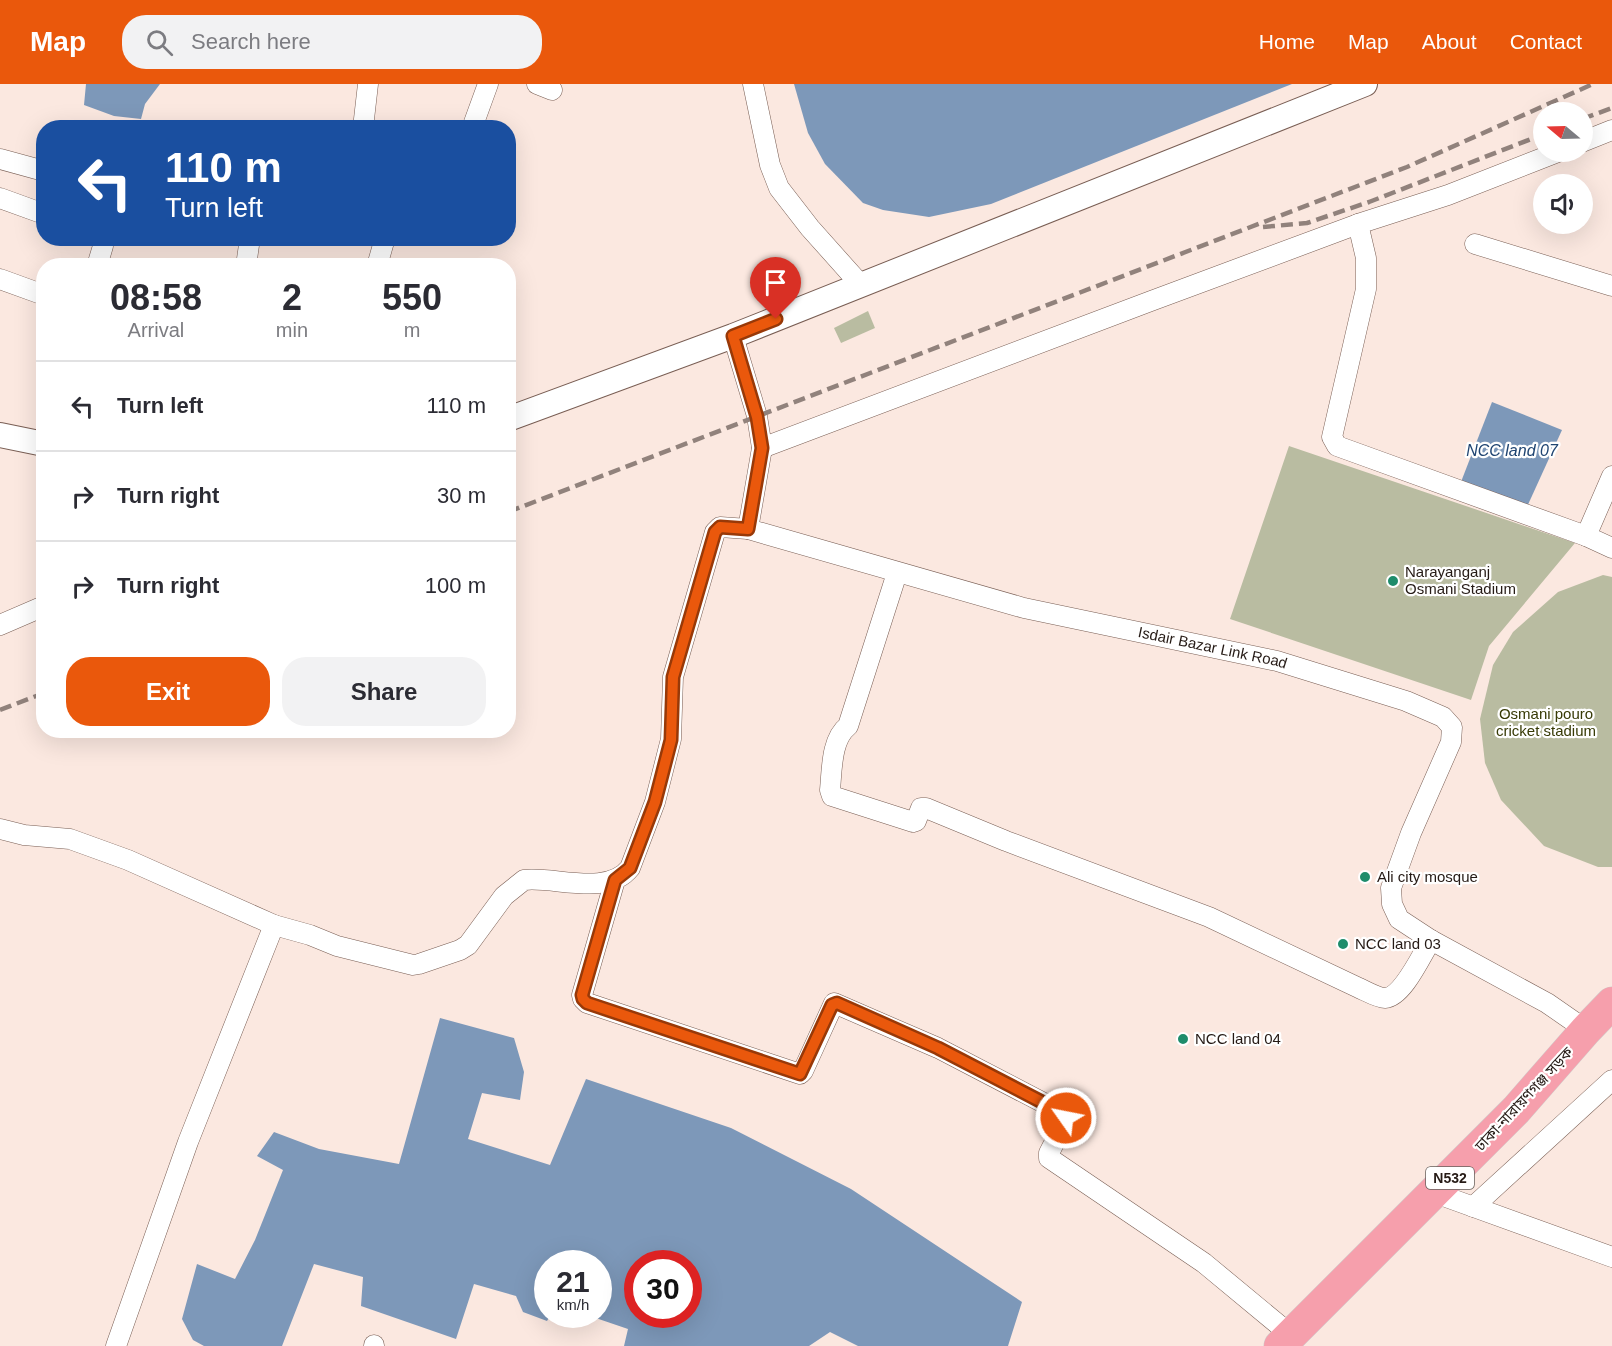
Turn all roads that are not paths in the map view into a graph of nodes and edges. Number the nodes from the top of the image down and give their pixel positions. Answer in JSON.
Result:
{"nodes":[{"id":1,"x":368,"y":84,"type":"edge"},
{"id":2,"x":488,"y":84,"type":"edge"},
{"id":3,"x":753,"y":84,"type":"edge"},
{"id":4,"x":1365,"y":84,"type":"edge"},
{"id":5,"x":364,"y":120,"type":"edge"},
{"id":6,"x":475,"y":120,"type":"edge"},
{"id":7,"x":1612,"y":130,"type":"edge"},
{"id":8,"x":1593,"y":138,"type":"edge"},
{"id":9,"x":0,"y":159,"type":"edge"},
{"id":10,"x":1533,"y":162,"type":"edge"},
{"id":11,"x":36,"y":169,"type":"edge"},
{"id":12,"x":0,"y":198,"type":"edge"},
{"id":13,"x":36,"y":211,"type":"edge"},
{"id":14,"x":1358,"y":224,"type":"junction"},
{"id":15,"x":1475,"y":244,"type":"dead end"},
{"id":16,"x":0,"y":279,"type":"edge"},
{"id":17,"x":860,"y":284,"type":"junction"},
{"id":18,"x":1612,"y":286,"type":"edge"},
{"id":19,"x":36,"y":293,"type":"edge"},
{"id":20,"x":733,"y":336,"type":"junction"},
{"id":21,"x":516,"y":416,"type":"edge"},
{"id":22,"x":0,"y":435,"type":"edge"},
{"id":23,"x":36,"y":442,"type":"edge"},
{"id":24,"x":762,"y":448,"type":"junction"},
{"id":25,"x":1612,"y":476,"type":"edge"},
{"id":26,"x":748,"y":529,"type":"junction"},
{"id":27,"x":1586,"y":536,"type":"junction"},
{"id":28,"x":1612,"y":548,"type":"edge"},
{"id":29,"x":897,"y":573,"type":"junction"},
{"id":30,"x":36,"y":609,"type":"edge"},
{"id":31,"x":0,"y":625,"type":"edge"},
{"id":32,"x":0,"y":829,"type":"edge"},
{"id":33,"x":615,"y":880,"type":"junction"},
{"id":34,"x":274,"y":925,"type":"junction"},
{"id":35,"x":1431,"y":940,"type":"junction"},
{"id":36,"x":1612,"y":1003,"type":"edge"},
{"id":37,"x":1586,"y":1030,"type":"junction"},
{"id":38,"x":1612,"y":1080,"type":"edge"},
{"id":39,"x":1435,"y":1193,"type":"junction"},
{"id":40,"x":1473,"y":1207,"type":"junction"},
{"id":41,"x":1612,"y":1257,"type":"edge"},
{"id":42,"x":1286,"y":1341,"type":"edge"},
{"id":43,"x":116,"y":1346,"type":"edge"}],
"edges":[{"from":1,"to":5,"type":"street"},
{"from":2,"to":6,"type":"street"},
{"from":3,"to":17,"type":"street"},
{"from":4,"to":17,"type":"street"},
{"from":7,"to":8,"type":"street"},
{"from":9,"to":11,"type":"street"},
{"from":10,"to":14,"type":"street"},
{"from":12,"to":13,"type":"street"},
{"from":14,"to":24,"type":"street"},
{"from":14,"to":27,"type":"street"},
{"from":15,"to":18,"type":"street"},
{"from":16,"to":19,"type":"street"},
{"from":17,"to":20,"type":"street"},
{"from":20,"to":21,"type":"street"},
{"from":20,"to":24,"type":"street"},
{"from":22,"to":23,"type":"street"},
{"from":24,"to":26,"type":"street"},
{"from":25,"to":27,"type":"street"},
{"from":26,"to":29,"type":"street","name":"Isdair Bazar Link Road"},
{"from":26,"to":33,"type":"street","name":"Isdair Bazar Link Road"},
{"from":27,"to":28,"type":"street"},
{"from":29,"to":35,"type":"street","name":"Isdair Bazar Link Road"},
{"from":29,"to":35,"type":"street"},
{"from":30,"to":31,"type":"street"},
{"from":32,"to":34,"type":"street"},
{"from":33,"to":34,"type":"street"},
{"from":33,"to":42,"type":"street"},
{"from":34,"to":43,"type":"street"},
{"from":35,"to":37,"type":"street","name":"Isdair Bazar Link Road"},
{"from":36,"to":37,"type":"highway","name":"ঢাকা-নারায়ণগঞ্জ সড়ক","number":"N532"},
{"from":37,"to":39,"type":"highway","name":"ঢাকা-নারায়ণগঞ্জ সড়ক","number":"N532"},
{"from":38,"to":40,"type":"street"},
{"from":39,"to":40,"type":"street"},
{"from":39,"to":42,"type":"highway","name":"ঢাকা-নারায়ণগঞ্জ সড়ক","number":"N532"},
{"from":40,"to":41,"type":"street"}]}
